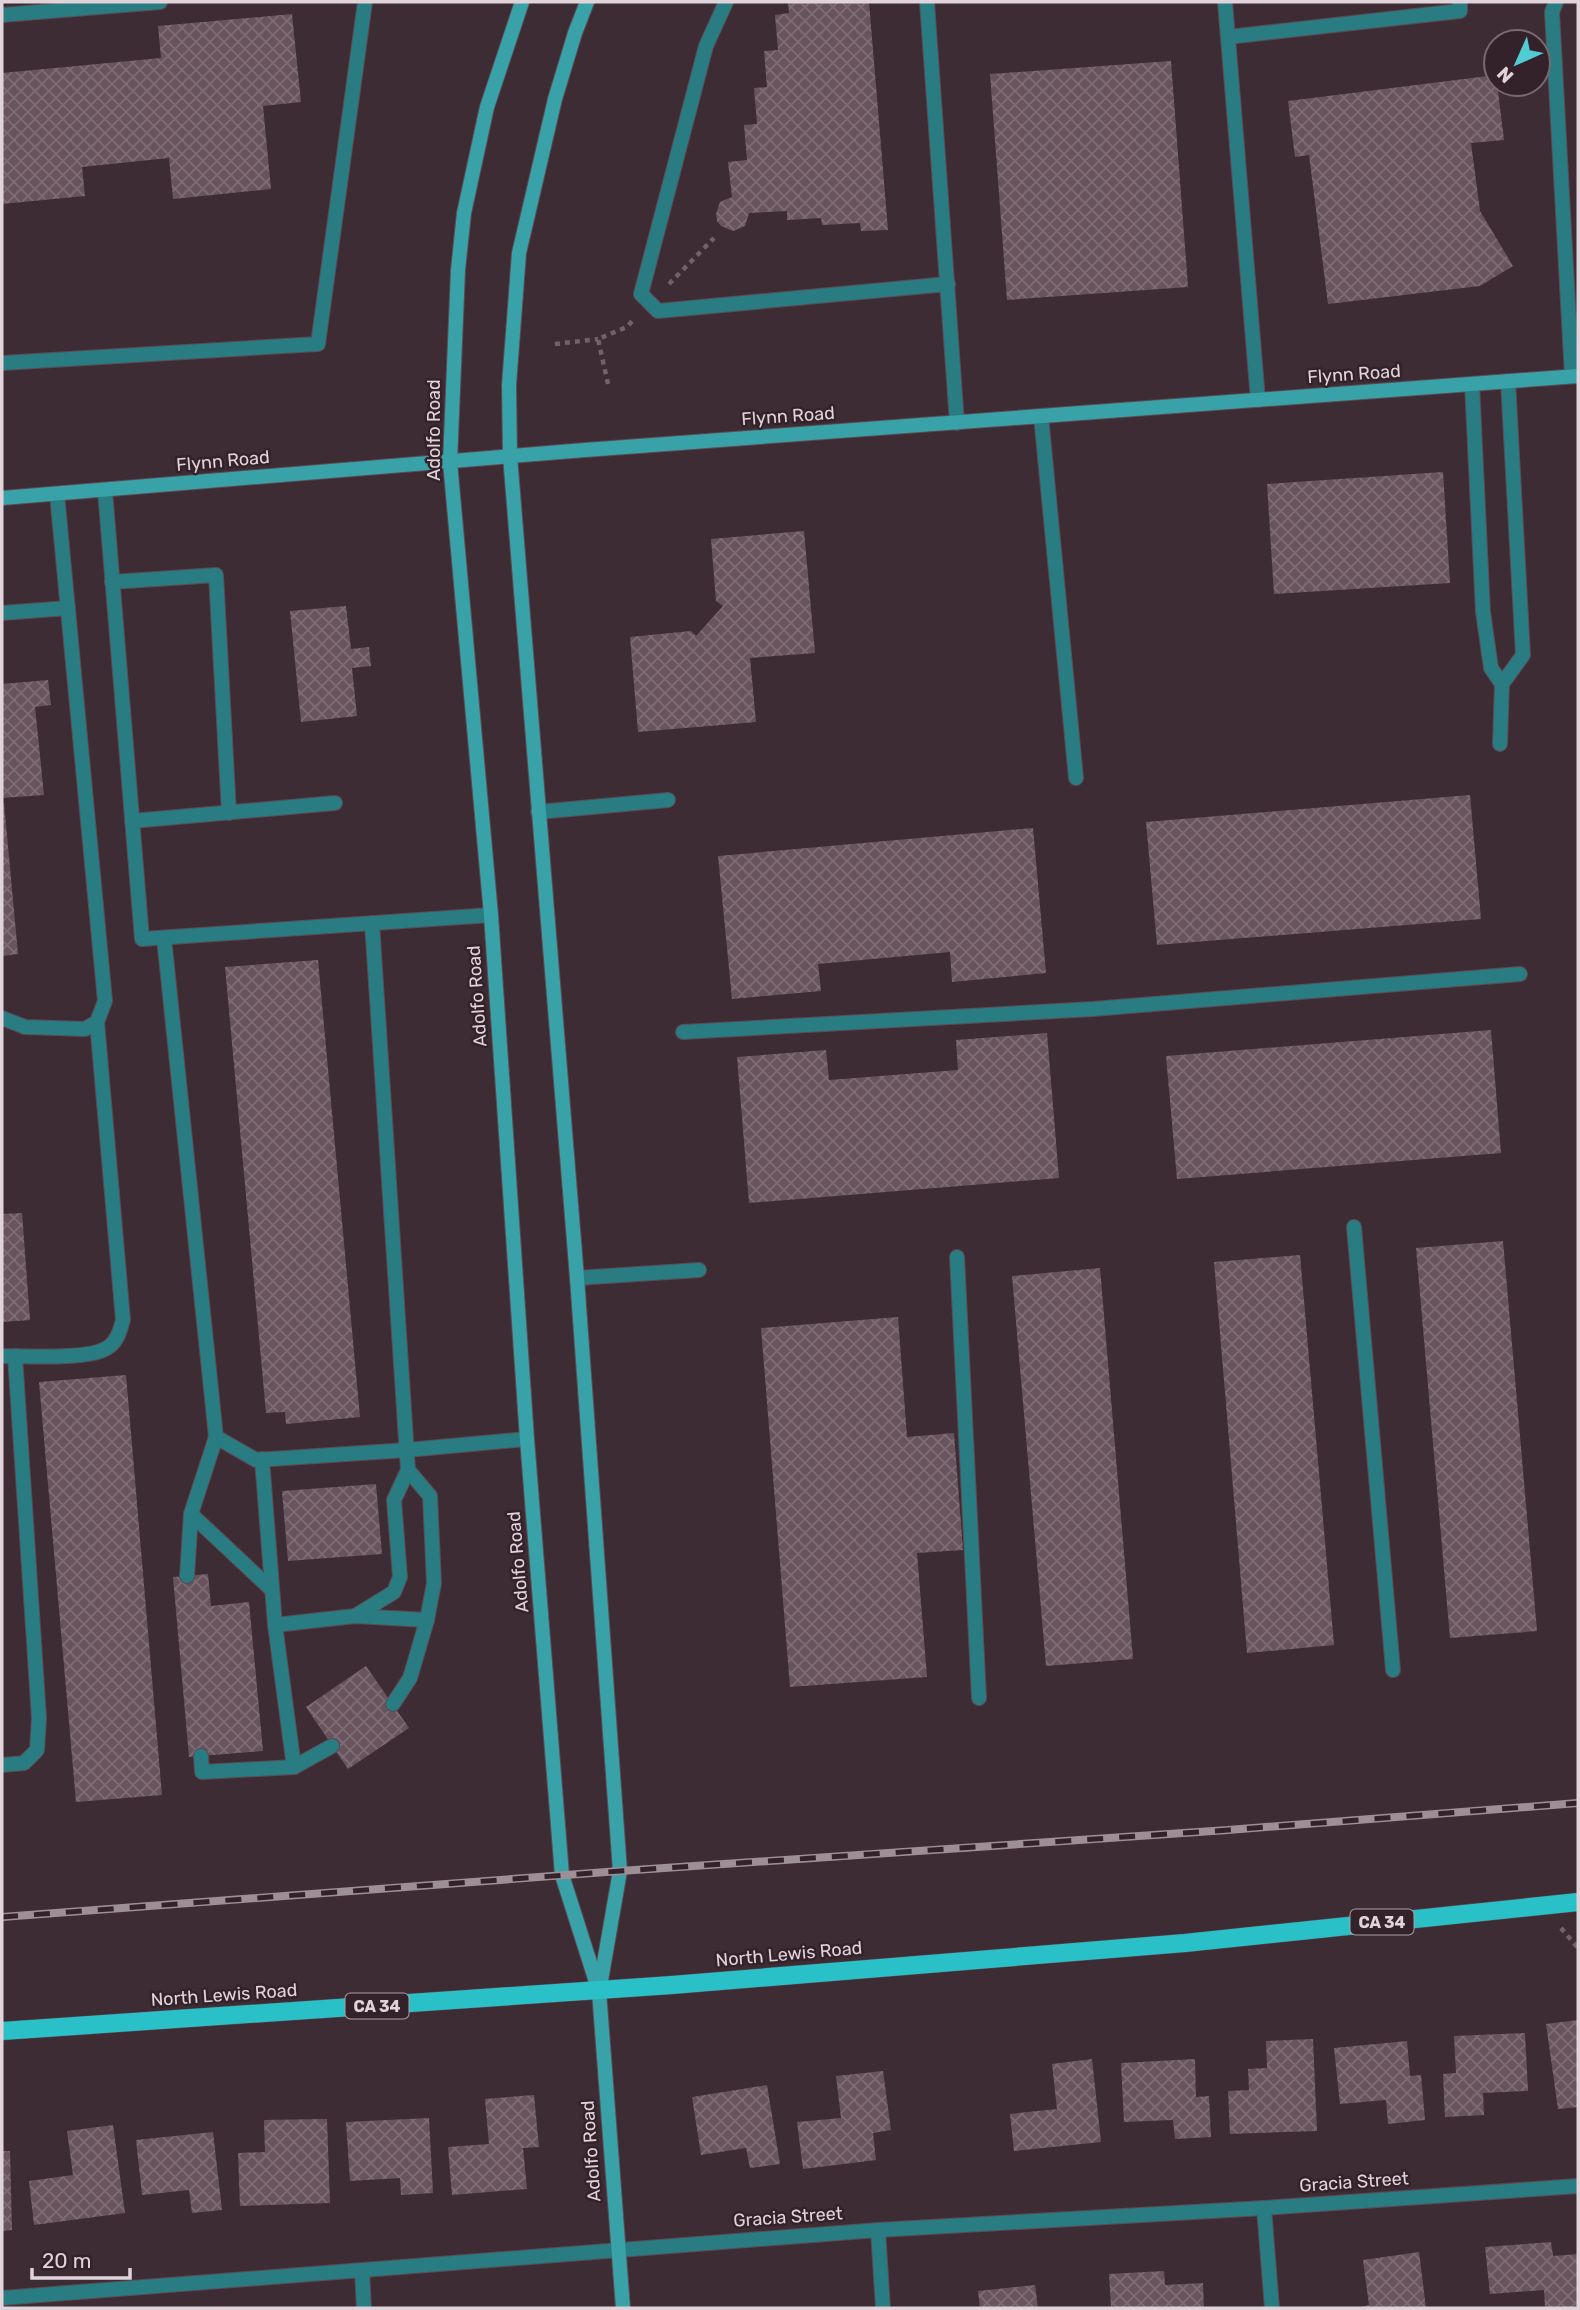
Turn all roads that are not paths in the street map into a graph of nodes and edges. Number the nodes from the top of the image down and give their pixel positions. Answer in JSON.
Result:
{"nodes":[{"id":1,"x":160,"y":2,"type":"edge"},
{"id":2,"x":365,"y":2,"type":"edge"},
{"id":3,"x":522,"y":2,"type":"edge"},
{"id":4,"x":587,"y":2,"type":"edge"},
{"id":5,"x":726,"y":2,"type":"edge"},
{"id":6,"x":927,"y":2,"type":"edge"},
{"id":7,"x":1225,"y":2,"type":"edge"},
{"id":8,"x":1460,"y":2,"type":"edge"},
{"id":9,"x":1556,"y":2,"type":"edge"},
{"id":10,"x":2,"y":15,"type":"edge"},
{"id":11,"x":1228,"y":37,"type":"junction"},
{"id":12,"x":948,"y":284,"type":"junction"},
{"id":13,"x":2,"y":363,"type":"edge"},
{"id":14,"x":1575,"y":376,"type":"edge"},
{"id":15,"x":1508,"y":381,"type":"junction"},
{"id":16,"x":1472,"y":384,"type":"junction"},
{"id":17,"x":1258,"y":400,"type":"junction"},
{"id":18,"x":1041,"y":416,"type":"junction"},
{"id":19,"x":957,"y":423,"type":"junction"},
{"id":20,"x":510,"y":456,"type":"junction"},
{"id":21,"x":450,"y":462,"type":"junction"},
{"id":22,"x":105,"y":491,"type":"junction"},
{"id":23,"x":57,"y":494,"type":"junction"},
{"id":24,"x":2,"y":498,"type":"edge"},
{"id":25,"x":112,"y":582,"type":"junction"},
{"id":26,"x":68,"y":608,"type":"junction"},
{"id":27,"x":2,"y":613,"type":"edge"},
{"id":28,"x":1502,"y":684,"type":"junction"},
{"id":29,"x":1500,"y":744,"type":"dead end"},
{"id":30,"x":1076,"y":778,"type":"dead end"},
{"id":31,"x":668,"y":800,"type":"dead end"},
{"id":32,"x":335,"y":803,"type":"dead end"},
{"id":33,"x":538,"y":812,"type":"junction"},
{"id":34,"x":229,"y":813,"type":"junction"},
{"id":35,"x":132,"y":821,"type":"junction"},
{"id":36,"x":491,"y":915,"type":"junction"},
{"id":37,"x":372,"y":923,"type":"junction"},
{"id":38,"x":164,"y":938,"type":"junction"},
{"id":39,"x":1520,"y":974,"type":"dead end"},
{"id":40,"x":2,"y":1018,"type":"edge"},
{"id":41,"x":97,"y":1022,"type":"junction"},
{"id":42,"x":683,"y":1032,"type":"dead end"},
{"id":43,"x":1354,"y":1227,"type":"dead end"},
{"id":44,"x":957,"y":1257,"type":"dead end"},
{"id":45,"x":699,"y":1270,"type":"dead end"},
{"id":46,"x":577,"y":1278,"type":"junction"},
{"id":47,"x":8,"y":1356,"type":"edge"},
{"id":48,"x":216,"y":1437,"type":"junction"},
{"id":49,"x":527,"y":1439,"type":"junction"},
{"id":50,"x":407,"y":1450,"type":"junction"},
{"id":51,"x":262,"y":1459,"type":"junction"},
{"id":52,"x":408,"y":1470,"type":"junction"},
{"id":53,"x":191,"y":1514,"type":"junction"},
{"id":54,"x":187,"y":1576,"type":"dead end"},
{"id":55,"x":272,"y":1590,"type":"junction"},
{"id":56,"x":355,"y":1616,"type":"junction"},
{"id":57,"x":427,"y":1620,"type":"junction"},
{"id":58,"x":275,"y":1625,"type":"junction"},
{"id":59,"x":1393,"y":1670,"type":"dead end"},
{"id":60,"x":979,"y":1698,"type":"dead end"},
{"id":61,"x":393,"y":1704,"type":"dead end"},
{"id":62,"x":332,"y":1746,"type":"dead end"},
{"id":63,"x":201,"y":1756,"type":"dead end"},
{"id":64,"x":2,"y":1765,"type":"edge"},
{"id":65,"x":294,"y":1767,"type":"junction"},
{"id":66,"x":1578,"y":1902,"type":"edge"},
{"id":67,"x":599,"y":1990,"type":"junction"},
{"id":68,"x":2,"y":2031,"type":"edge"},
{"id":69,"x":1578,"y":2186,"type":"edge"},
{"id":70,"x":1264,"y":2208,"type":"junction"},
{"id":71,"x":878,"y":2230,"type":"junction"},
{"id":72,"x":618,"y":2249,"type":"junction"},
{"id":73,"x":362,"y":2271,"type":"junction"},
{"id":74,"x":2,"y":2298,"type":"edge"},
{"id":75,"x":365,"y":2308,"type":"edge"},
{"id":76,"x":623,"y":2308,"type":"edge"},
{"id":77,"x":883,"y":2308,"type":"edge"},
{"id":78,"x":1272,"y":2308,"type":"edge"}],
"edges":[{"from":1,"to":10,"type":"street"},
{"from":2,"to":13,"type":"street"},
{"from":3,"to":21,"type":"main road","name":"Adolfo Road"},
{"from":4,"to":20,"type":"main road","name":"Adolfo Road"},
{"from":5,"to":12,"type":"street"},
{"from":6,"to":12,"type":"street"},
{"from":7,"to":11,"type":"street"},
{"from":8,"to":11,"type":"street"},
{"from":9,"to":14,"type":"street"},
{"from":11,"to":17,"type":"street"},
{"from":12,"to":19,"type":"street"},
{"from":14,"to":15,"type":"main road","name":"Flynn Road"},
{"from":15,"to":16,"type":"main road","name":"Flynn Road"},
{"from":15,"to":28,"type":"street"},
{"from":16,"to":17,"type":"main road","name":"Flynn Road"},
{"from":16,"to":28,"type":"street"},
{"from":17,"to":18,"type":"main road","name":"Flynn Road"},
{"from":18,"to":19,"type":"main road","name":"Flynn Road"},
{"from":18,"to":30,"type":"street"},
{"from":19,"to":20,"type":"main road","name":"Flynn Road"},
{"from":20,"to":21,"type":"main road","name":"Flynn Road"},
{"from":20,"to":33,"type":"main road","name":"Adolfo Road"},
{"from":21,"to":22,"type":"main road","name":"Flynn Road"},
{"from":21,"to":36,"type":"main road","name":"Adolfo Road"},
{"from":22,"to":23,"type":"main road","name":"Flynn Road"},
{"from":22,"to":25,"type":"street"},
{"from":23,"to":24,"type":"main road","name":"Flynn Road"},
{"from":23,"to":26,"type":"street"},
{"from":25,"to":34,"type":"street"},
{"from":25,"to":35,"type":"street"},
{"from":26,"to":27,"type":"street"},
{"from":26,"to":41,"type":"street"},
{"from":28,"to":29,"type":"street"},
{"from":31,"to":33,"type":"street"},
{"from":32,"to":34,"type":"street"},
{"from":33,"to":46,"type":"main road","name":"Adolfo Road"},
{"from":34,"to":35,"type":"street"},
{"from":35,"to":38,"type":"street"},
{"from":36,"to":37,"type":"street"},
{"from":36,"to":49,"type":"main road","name":"Adolfo Road"},
{"from":37,"to":38,"type":"street"},
{"from":37,"to":50,"type":"street"},
{"from":38,"to":48,"type":"street"},
{"from":39,"to":42,"type":"street"},
{"from":40,"to":41,"type":"street"},
{"from":41,"to":47,"type":"street"},
{"from":43,"to":59,"type":"street"},
{"from":44,"to":60,"type":"street"},
{"from":45,"to":46,"type":"street"},
{"from":46,"to":67,"type":"main road","name":"Adolfo Road"},
{"from":47,"to":64,"type":"street"},
{"from":48,"to":51,"type":"street"},
{"from":48,"to":53,"type":"street"},
{"from":49,"to":50,"type":"street"},
{"from":49,"to":67,"type":"main road","name":"Adolfo Road"},
{"from":50,"to":51,"type":"street"},
{"from":50,"to":52,"type":"street"},
{"from":51,"to":55,"type":"street"},
{"from":52,"to":56,"type":"street"},
{"from":52,"to":57,"type":"street"},
{"from":53,"to":54,"type":"street"},
{"from":53,"to":55,"type":"street"},
{"from":55,"to":58,"type":"street"},
{"from":56,"to":57,"type":"street"},
{"from":56,"to":58,"type":"street"},
{"from":57,"to":61,"type":"street"},
{"from":58,"to":65,"type":"street"},
{"from":62,"to":65,"type":"street"},
{"from":63,"to":65,"type":"street"},
{"from":66,"to":67,"type":"main road","name":"North Lewis Road","number":"CA 34"},
{"from":67,"to":68,"type":"main road","name":"North Lewis Road","number":"CA 34"},
{"from":67,"to":72,"type":"main road","name":"Adolfo Road"},
{"from":69,"to":70,"type":"street","name":"Gracia Street"},
{"from":70,"to":71,"type":"street","name":"Gracia Street"},
{"from":70,"to":78,"type":"street"},
{"from":71,"to":72,"type":"street","name":"Gracia Street"},
{"from":71,"to":77,"type":"street"},
{"from":72,"to":73,"type":"street","name":"Gracia Street"},
{"from":72,"to":76,"type":"main road","name":"Adolfo Road"},
{"from":73,"to":74,"type":"street","name":"Gracia Street"},
{"from":73,"to":75,"type":"street"}]}
